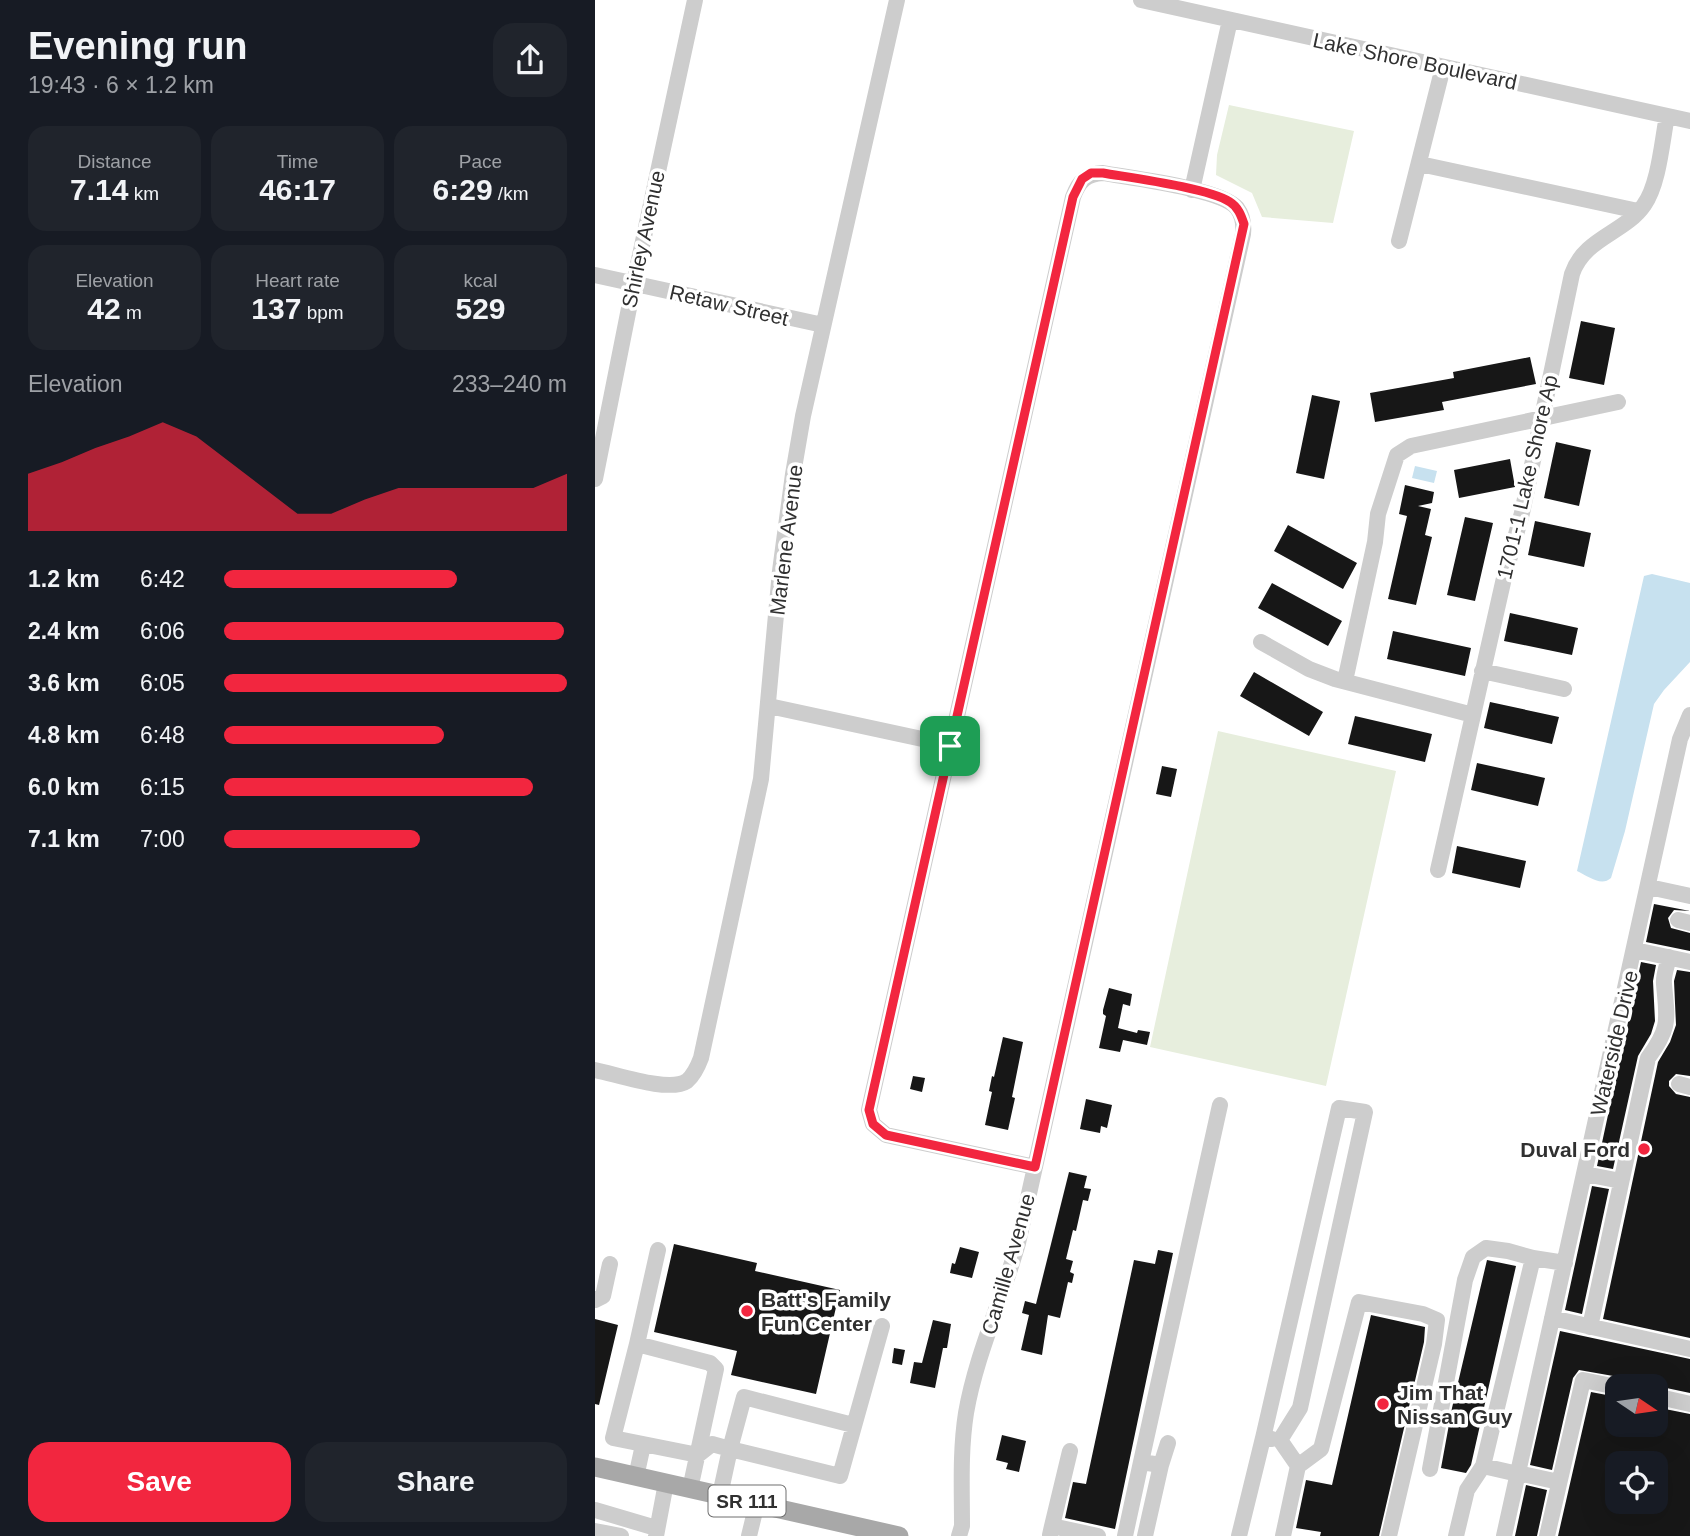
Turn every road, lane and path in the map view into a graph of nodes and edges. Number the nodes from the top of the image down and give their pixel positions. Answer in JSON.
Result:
{"nodes":[{"id":1,"x":695,"y":0,"type":"edge"},
{"id":2,"x":897,"y":0,"type":"edge"},
{"id":3,"x":1140,"y":0,"type":"edge"},
{"id":4,"x":1230,"y":20,"type":"junction"},
{"id":5,"x":1443,"y":67,"type":"junction"},
{"id":6,"x":1667,"y":116,"type":"junction"},
{"id":7,"x":1690,"y":121,"type":"edge"},
{"id":8,"x":1420,"y":164,"type":"junction"},
{"id":9,"x":1192,"y":190,"type":"junction"},
{"id":10,"x":1639,"y":211,"type":"junction"},
{"id":11,"x":1399,"y":241,"type":"dead end"},
{"id":12,"x":595,"y":275,"type":"edge"},
{"id":13,"x":634,"y":283,"type":"junction"},
{"id":14,"x":823,"y":325,"type":"junction"},
{"id":15,"x":1618,"y":402,"type":"dead end"},
{"id":16,"x":1542,"y":419,"type":"junction"},
{"id":17,"x":595,"y":479,"type":"edge"},
{"id":18,"x":1261,"y":642,"type":"dead end"},
{"id":19,"x":1482,"y":671,"type":"junction"},
{"id":20,"x":1345,"y":681,"type":"junction"},
{"id":21,"x":1564,"y":689,"type":"dead end"},
{"id":22,"x":769,"y":706,"type":"junction"},
{"id":23,"x":1473,"y":715,"type":"junction"},
{"id":24,"x":1690,"y":715,"type":"edge"},
{"id":25,"x":950,"y":746,"type":"junction"},
{"id":26,"x":1438,"y":870,"type":"dead end"},
{"id":27,"x":1649,"y":887,"type":"junction"},
{"id":28,"x":1690,"y":897,"type":"edge"},
{"id":29,"x":1635,"y":950,"type":"junction"},
{"id":30,"x":1669,"y":957,"type":"junction"},
{"id":31,"x":1690,"y":962,"type":"edge"},
{"id":32,"x":595,"y":1070,"type":"edge"},
{"id":33,"x":1220,"y":1105,"type":"dead end"},
{"id":34,"x":1035,"y":1167,"type":"junction"},
{"id":35,"x":1585,"y":1174,"type":"junction"},
{"id":36,"x":1621,"y":1181,"type":"junction"},
{"id":37,"x":658,"y":1250,"type":"dead end"},
{"id":38,"x":1533,"y":1258,"type":"junction"},
{"id":39,"x":1565,"y":1263,"type":"junction"},
{"id":40,"x":610,"y":1264,"type":"dead end"},
{"id":41,"x":595,"y":1300,"type":"edge"},
{"id":42,"x":1552,"y":1318,"type":"junction"},
{"id":43,"x":882,"y":1326,"type":"dead end"},
{"id":44,"x":1590,"y":1327,"type":"junction"},
{"id":45,"x":637,"y":1345,"type":"junction"},
{"id":46,"x":1690,"y":1349,"type":"edge"},
{"id":47,"x":1605,"y":1385,"type":"edge"},
{"id":48,"x":1668,"y":1399,"type":"edge"},
{"id":49,"x":1690,"y":1404,"type":"edge"},
{"id":50,"x":853,"y":1425,"type":"junction"},
{"id":51,"x":1263,"y":1438,"type":"junction"},
{"id":52,"x":1280,"y":1440,"type":"junction"},
{"id":53,"x":1168,"y":1443,"type":"dead end"},
{"id":54,"x":643,"y":1445,"type":"junction"},
{"id":55,"x":730,"y":1449,"type":"junction"},
{"id":56,"x":1070,"y":1451,"type":"dead end"},
{"id":57,"x":698,"y":1455,"type":"junction"},
{"id":58,"x":1141,"y":1462,"type":"junction"},
{"id":59,"x":1161,"y":1465,"type":"junction"},
{"id":60,"x":1298,"y":1466,"type":"junction"},
{"id":61,"x":1483,"y":1466,"type":"junction"},
{"id":62,"x":595,"y":1467,"type":"edge"},
{"id":63,"x":1430,"y":1469,"type":"dead end"},
{"id":64,"x":1518,"y":1474,"type":"junction"},
{"id":65,"x":636,"y":1476,"type":"junction"},
{"id":66,"x":1559,"y":1482,"type":"junction"},
{"id":67,"x":666,"y":1483,"type":"junction"},
{"id":68,"x":690,"y":1489,"type":"junction"},
{"id":69,"x":720,"y":1495,"type":"junction"},
{"id":70,"x":757,"y":1503,"type":"junction"},
{"id":71,"x":595,"y":1510,"type":"edge"},
{"id":72,"x":595,"y":1531,"type":"edge"},
{"id":73,"x":648,"y":1531,"type":"edge"},
{"id":74,"x":1050,"y":1531,"type":"edge"},
{"id":75,"x":621,"y":1536,"type":"edge"},
{"id":76,"x":749,"y":1536,"type":"edge"},
{"id":77,"x":899,"y":1536,"type":"edge"},
{"id":78,"x":960,"y":1536,"type":"edge"},
{"id":79,"x":1098,"y":1536,"type":"edge"},
{"id":80,"x":1125,"y":1536,"type":"edge"},
{"id":81,"x":1145,"y":1536,"type":"edge"},
{"id":82,"x":1239,"y":1536,"type":"edge"},
{"id":83,"x":1283,"y":1536,"type":"edge"},
{"id":84,"x":1389,"y":1536,"type":"edge"},
{"id":85,"x":1456,"y":1536,"type":"edge"},
{"id":86,"x":1504,"y":1536,"type":"edge"},
{"id":87,"x":1548,"y":1536,"type":"edge"}],
"edges":[{"from":1,"to":13,"type":"street","name":"Shirley Avenue"},
{"from":2,"to":14,"type":"street","name":"Marlene Avenue"},
{"from":3,"to":4,"type":"street","name":"Lake Shore Boulevard"},
{"from":4,"to":5,"type":"street","name":"Lake Shore Boulevard"},
{"from":4,"to":9,"type":"street"},
{"from":5,"to":6,"type":"street","name":"Lake Shore Boulevard"},
{"from":5,"to":8,"type":"street"},
{"from":6,"to":7,"type":"street","name":"Lake Shore Boulevard"},
{"from":6,"to":10,"type":"street","name":"1701-1 Lake Shore Ap"},
{"from":8,"to":10,"type":"street"},
{"from":8,"to":11,"type":"street"},
{"from":9,"to":25,"type":"street"},
{"from":9,"to":34,"type":"street","name":"Camille Avenue"},
{"from":10,"to":16,"type":"street","name":"1701-1 Lake Shore Ap"},
{"from":12,"to":13,"type":"street","name":"Retaw Street"},
{"from":13,"to":14,"type":"street","name":"Retaw Street"},
{"from":13,"to":17,"type":"street","name":"Shirley Avenue"},
{"from":14,"to":22,"type":"street","name":"Marlene Avenue"},
{"from":15,"to":16,"type":"street"},
{"from":16,"to":19,"type":"street","name":"1701-1 Lake Shore Ap"},
{"from":16,"to":20,"type":"street"},
{"from":18,"to":20,"type":"street"},
{"from":19,"to":21,"type":"street"},
{"from":19,"to":23,"type":"street","name":"1701-1 Lake Shore Ap"},
{"from":20,"to":23,"type":"street"},
{"from":22,"to":25,"type":"street"},
{"from":22,"to":32,"type":"street","name":"Marlene Avenue"},
{"from":23,"to":26,"type":"street","name":"1701-1 Lake Shore Ap"},
{"from":24,"to":27,"type":"street","name":"Waterside Drive"},
{"from":25,"to":34,"type":"street"},
{"from":27,"to":28,"type":"street"},
{"from":27,"to":29,"type":"street","name":"Waterside Drive"},
{"from":29,"to":30,"type":"street"},
{"from":29,"to":35,"type":"street","name":"Waterside Drive"},
{"from":30,"to":31,"type":"street"},
{"from":30,"to":36,"type":"street"},
{"from":33,"to":58,"type":"street"},
{"from":34,"to":78,"type":"street","name":"Camille Avenue"},
{"from":35,"to":36,"type":"street"},
{"from":35,"to":39,"type":"street","name":"Waterside Drive"},
{"from":36,"to":44,"type":"street"},
{"from":37,"to":45,"type":"street"},
{"from":38,"to":39,"type":"street"},
{"from":38,"to":61,"type":"street"},
{"from":38,"to":63,"type":"street"},
{"from":39,"to":42,"type":"street","name":"Waterside Drive"},
{"from":40,"to":41,"type":"street"},
{"from":42,"to":44,"type":"street"},
{"from":42,"to":64,"type":"street","name":"Waterside Drive"},
{"from":43,"to":50,"type":"street"},
{"from":44,"to":46,"type":"street"},
{"from":45,"to":54,"type":"street"},
{"from":45,"to":57,"type":"street"},
{"from":47,"to":66,"type":"street"},
{"from":48,"to":49,"type":"street"},
{"from":50,"to":55,"type":"street"},
{"from":50,"to":55,"type":"street"},
{"from":51,"to":52,"type":"street"},
{"from":51,"to":52,"type":"street"},
{"from":51,"to":82,"type":"street"},
{"from":52,"to":60,"type":"street"},
{"from":53,"to":59,"type":"street"},
{"from":54,"to":57,"type":"street"},
{"from":54,"to":65,"type":"street"},
{"from":55,"to":57,"type":"street"},
{"from":55,"to":69,"type":"street"},
{"from":56,"to":74,"type":"street"},
{"from":57,"to":68,"type":"street"},
{"from":58,"to":59,"type":"street"},
{"from":58,"to":80,"type":"street"},
{"from":59,"to":81,"type":"street"},
{"from":60,"to":83,"type":"street"},
{"from":60,"to":84,"type":"street"},
{"from":61,"to":64,"type":"street"},
{"from":61,"to":85,"type":"street"},
{"from":62,"to":65,"type":"main road","number":"SR 111"},
{"from":64,"to":66,"type":"street"},
{"from":64,"to":86,"type":"street","name":"Waterside Drive"},
{"from":65,"to":67,"type":"main road","number":"SR 111"},
{"from":66,"to":87,"type":"street"},
{"from":67,"to":68,"type":"main road","number":"SR 111"},
{"from":67,"to":73,"type":"street"},
{"from":68,"to":69,"type":"main road","number":"SR 111"},
{"from":69,"to":70,"type":"main road","number":"SR 111"},
{"from":70,"to":76,"type":"street"},
{"from":70,"to":77,"type":"main road","number":"SR 111"},
{"from":71,"to":73,"type":"street"},
{"from":72,"to":75,"type":"street"},
{"from":74,"to":79,"type":"street"}]}
